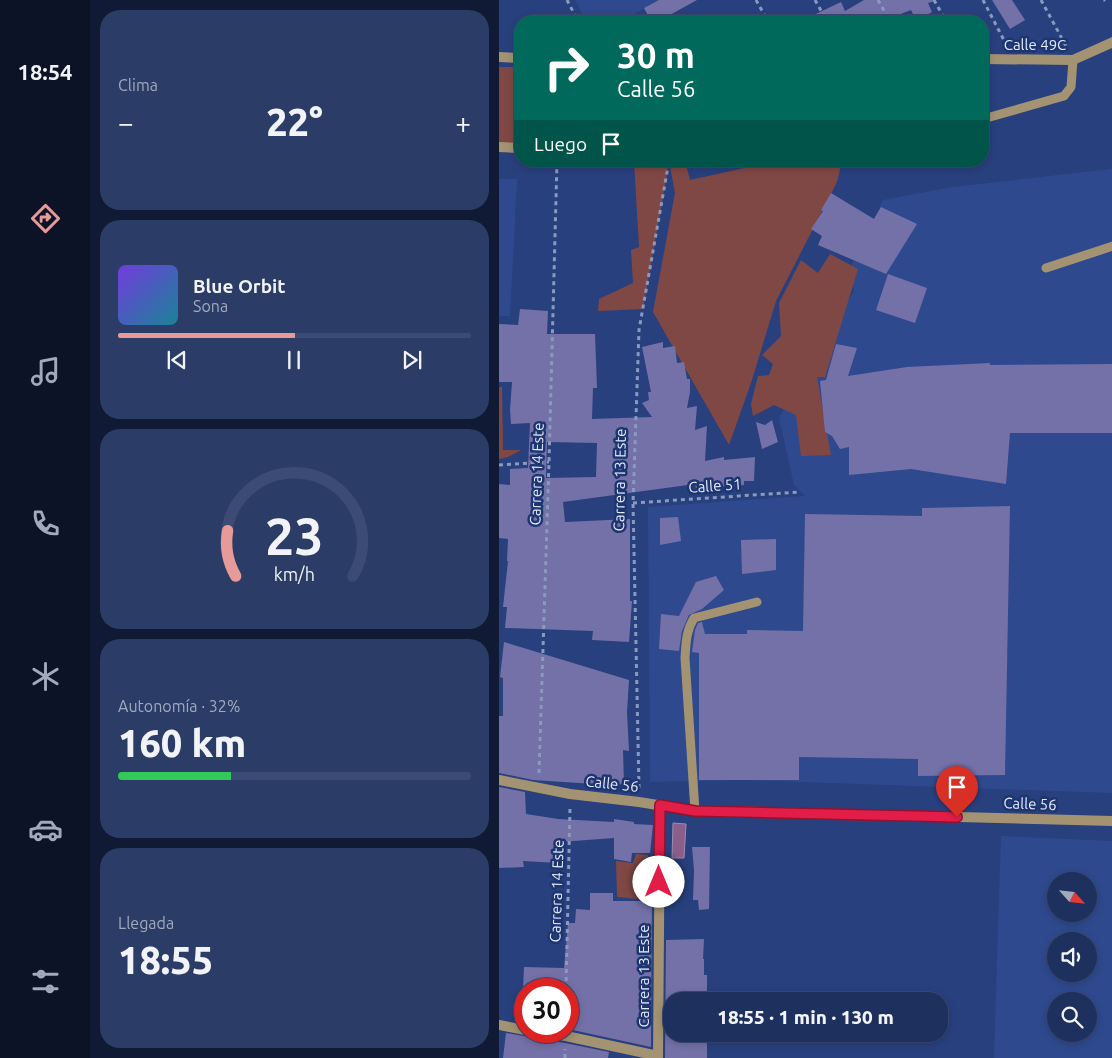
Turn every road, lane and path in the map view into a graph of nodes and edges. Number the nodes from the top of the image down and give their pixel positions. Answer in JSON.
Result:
{"nodes":[{"id":1,"x":567,"y":0,"type":"edge"},
{"id":2,"x":756,"y":0,"type":"edge"},
{"id":3,"x":815,"y":0,"type":"edge"},
{"id":4,"x":878,"y":0,"type":"edge"},
{"id":5,"x":934,"y":0,"type":"edge"},
{"id":6,"x":983,"y":0,"type":"edge"},
{"id":7,"x":1041,"y":0,"type":"edge"},
{"id":8,"x":575,"y":15,"type":"edge"},
{"id":9,"x":765,"y":15,"type":"edge"},
{"id":10,"x":824,"y":15,"type":"edge"},
{"id":11,"x":887,"y":15,"type":"edge"},
{"id":12,"x":943,"y":15,"type":"edge"},
{"id":13,"x":1112,"y":42,"type":"edge"},
{"id":14,"x":499,"y":57,"type":"edge"},
{"id":15,"x":514,"y":58,"type":"edge"},
{"id":16,"x":989,"y":59,"type":"edge"},
{"id":17,"x":1015,"y":60,"type":"junction"},
{"id":18,"x":1073,"y":60,"type":"junction"},
{"id":19,"x":989,"y":117,"type":"edge"},
{"id":20,"x":499,"y":147,"type":"edge"},
{"id":21,"x":514,"y":148,"type":"edge"},
{"id":22,"x":557,"y":167,"type":"edge"},
{"id":23,"x":668,"y":167,"type":"edge"},
{"id":24,"x":1112,"y":246,"type":"edge"},
{"id":25,"x":1046,"y":268,"type":"dead end"},
{"id":26,"x":549,"y":462,"type":"junction"},
{"id":27,"x":499,"y":465,"type":"edge"},
{"id":28,"x":799,"y":492,"type":"dead end"},
{"id":29,"x":633,"y":503,"type":"junction"},
{"id":30,"x":757,"y":602,"type":"dead end"},
{"id":31,"x":499,"y":780,"type":"edge"},
{"id":32,"x":539,"y":788,"type":"junction"},
{"id":33,"x":570,"y":794,"type":"junction"},
{"id":34,"x":639,"y":802,"type":"junction"},
{"id":35,"x":660,"y":805,"type":"junction"},
{"id":36,"x":695,"y":811,"type":"junction"},
{"id":37,"x":1112,"y":821,"type":"edge"},
{"id":38,"x":566,"y":978,"type":"edge"},
{"id":39,"x":499,"y":1026,"type":"edge"},
{"id":40,"x":514,"y":1028,"type":"edge"},
{"id":41,"x":579,"y":1039,"type":"edge"},
{"id":42,"x":658,"y":1057,"type":"edge"}],
"edges":[{"from":1,"to":8,"type":"path"},
{"from":2,"to":9,"type":"path"},
{"from":3,"to":10,"type":"path"},
{"from":4,"to":11,"type":"path"},
{"from":5,"to":12,"type":"path"},
{"from":6,"to":17,"type":"path"},
{"from":7,"to":18,"type":"path"},
{"from":13,"to":18,"type":"street","name":"Calle 49C"},
{"from":14,"to":15,"type":"street"},
{"from":16,"to":17,"type":"street","name":"Calle 49C"},
{"from":17,"to":18,"type":"street","name":"Calle 49C"},
{"from":18,"to":19,"type":"lane"},
{"from":20,"to":21,"type":"street"},
{"from":22,"to":26,"type":"path","name":"Carrera 14 Este"},
{"from":23,"to":29,"type":"path","name":"Carrera 13 Este"},
{"from":24,"to":25,"type":"lane"},
{"from":26,"to":27,"type":"path"},
{"from":26,"to":32,"type":"path","name":"Carrera 14 Este"},
{"from":28,"to":29,"type":"path","name":"Calle 51"},
{"from":29,"to":34,"type":"path","name":"Carrera 13 Este"},
{"from":30,"to":36,"type":"lane"},
{"from":31,"to":32,"type":"street","name":"Calle 56"},
{"from":32,"to":33,"type":"street","name":"Calle 56"},
{"from":33,"to":34,"type":"street","name":"Calle 56"},
{"from":33,"to":38,"type":"path","name":"Carrera 14 Este"},
{"from":34,"to":35,"type":"street","name":"Calle 56"},
{"from":35,"to":36,"type":"street","name":"Calle 56"},
{"from":35,"to":42,"type":"street","name":"Carrera 13 Este"},
{"from":36,"to":37,"type":"street","name":"Calle 56"},
{"from":39,"to":40,"type":"street"},
{"from":41,"to":42,"type":"street"}]}
